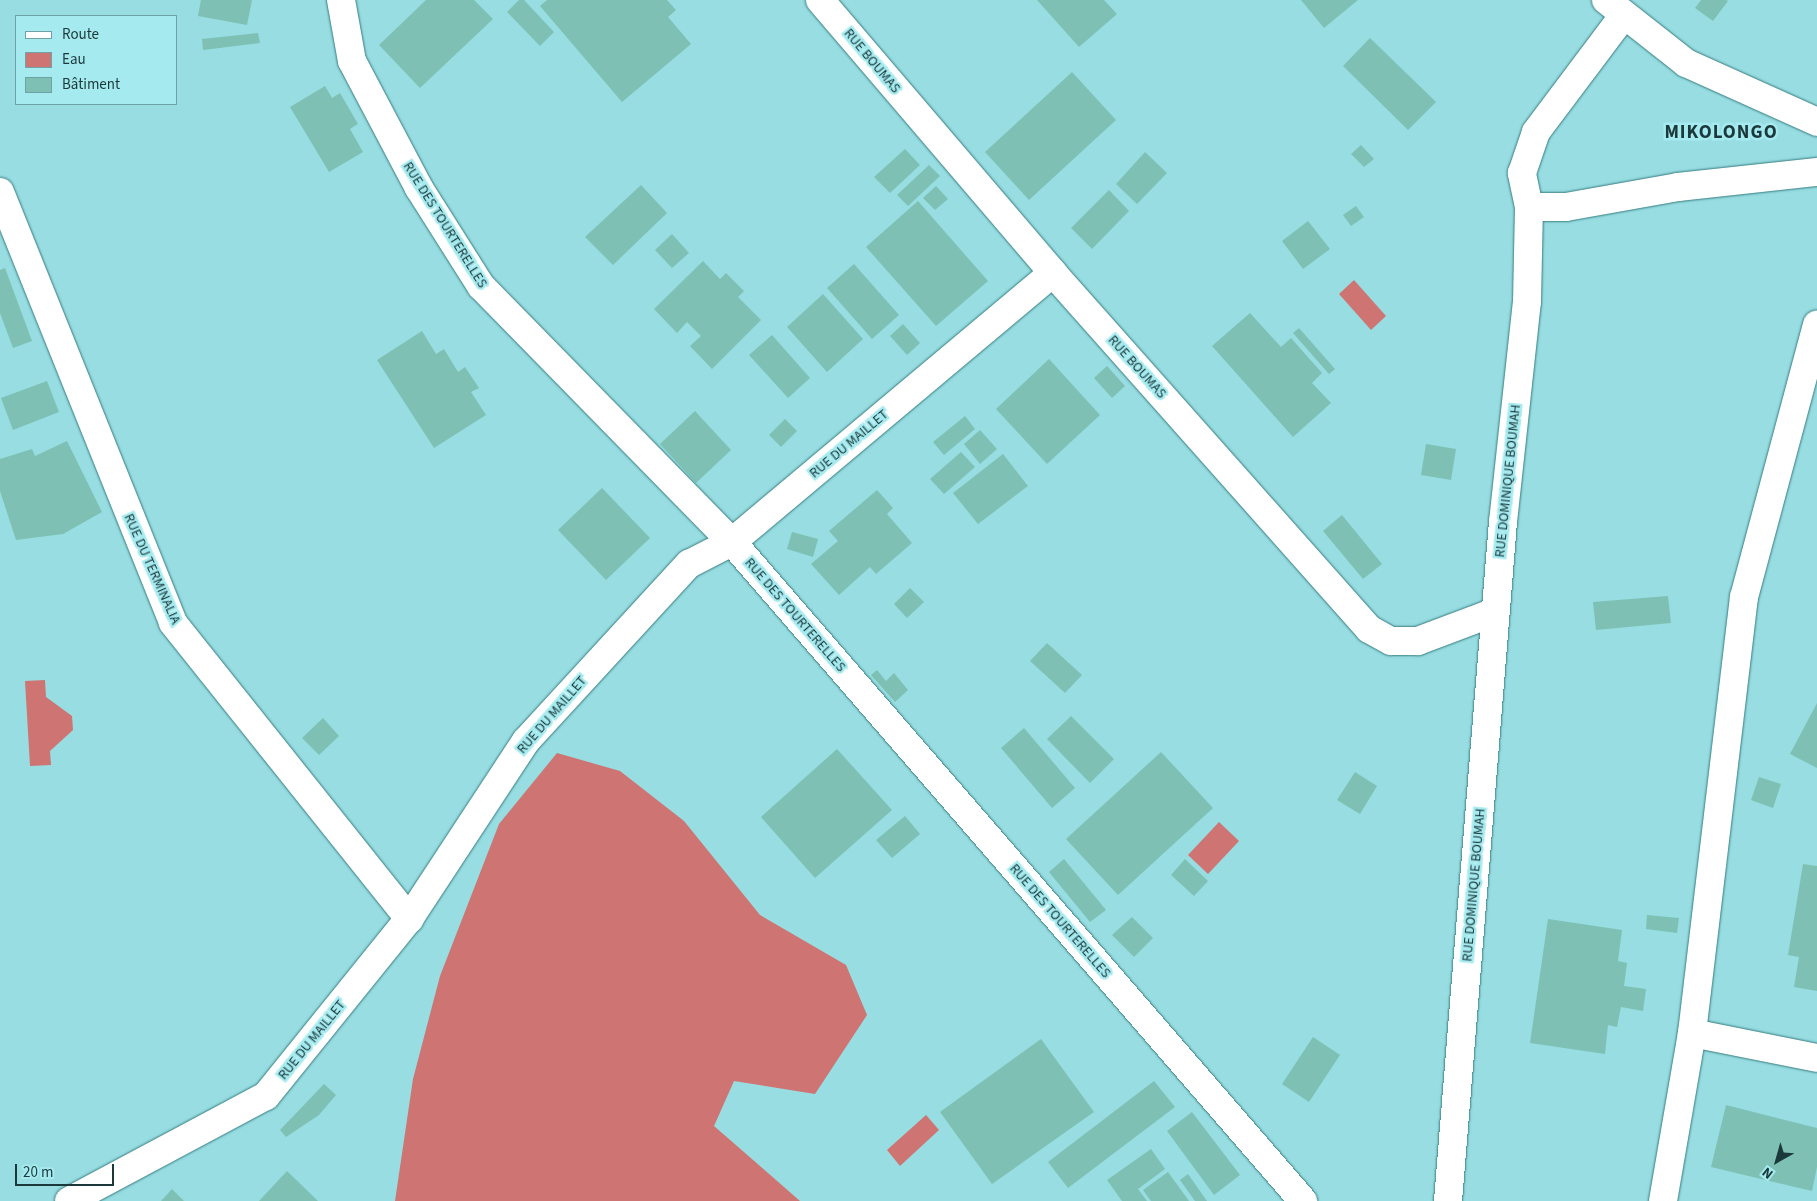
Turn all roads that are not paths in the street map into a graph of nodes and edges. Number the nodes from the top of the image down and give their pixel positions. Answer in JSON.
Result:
{"nodes":[{"id":1,"x":341,"y":0,"type":"edge"},
{"id":2,"x":820,"y":0,"type":"edge"},
{"id":3,"x":1615,"y":7,"type":"edge"},
{"id":4,"x":1817,"y":122,"type":"edge"},
{"id":5,"x":1817,"y":172,"type":"edge"},
{"id":6,"x":0,"y":192,"type":"edge"},
{"id":7,"x":1529,"y":207,"type":"junction"},
{"id":8,"x":1053,"y":273,"type":"junction"},
{"id":9,"x":1817,"y":325,"type":"edge"},
{"id":10,"x":732,"y":542,"type":"junction"},
{"id":11,"x":1495,"y":612,"type":"junction"},
{"id":12,"x":409,"y":919,"type":"junction"},
{"id":13,"x":1692,"y":1034,"type":"junction"},
{"id":14,"x":1817,"y":1058,"type":"edge"},
{"id":15,"x":69,"y":1201,"type":"edge"},
{"id":16,"x":1304,"y":1201,"type":"edge"},
{"id":17,"x":1448,"y":1201,"type":"edge"},
{"id":18,"x":1663,"y":1201,"type":"edge"}],
"edges":[{"from":1,"to":10,"type":"street","name":"RUE DES TOURTERELLES"},
{"from":2,"to":8,"type":"street","name":"RUE BOUMAS"},
{"from":3,"to":4,"type":"street","name":"RUE DOMINIQUE BOUMAH"},
{"from":3,"to":7,"type":"street","name":"RUE DOMINIQUE BOUMAH"},
{"from":5,"to":7,"type":"street"},
{"from":6,"to":12,"type":"street","name":"RUE DU TERMINALIA"},
{"from":7,"to":11,"type":"street","name":"RUE DOMINIQUE BOUMAH"},
{"from":8,"to":10,"type":"street","name":"RUE DU MAILLET"},
{"from":8,"to":11,"type":"street","name":"RUE BOUMAS"},
{"from":9,"to":13,"type":"street"},
{"from":10,"to":12,"type":"street","name":"RUE DU MAILLET"},
{"from":10,"to":16,"type":"street","name":"RUE DES TOURTERELLES"},
{"from":11,"to":17,"type":"street","name":"RUE DOMINIQUE BOUMAH"},
{"from":12,"to":15,"type":"street","name":"RUE DU MAILLET"},
{"from":13,"to":14,"type":"street"},
{"from":13,"to":18,"type":"street"}]}
